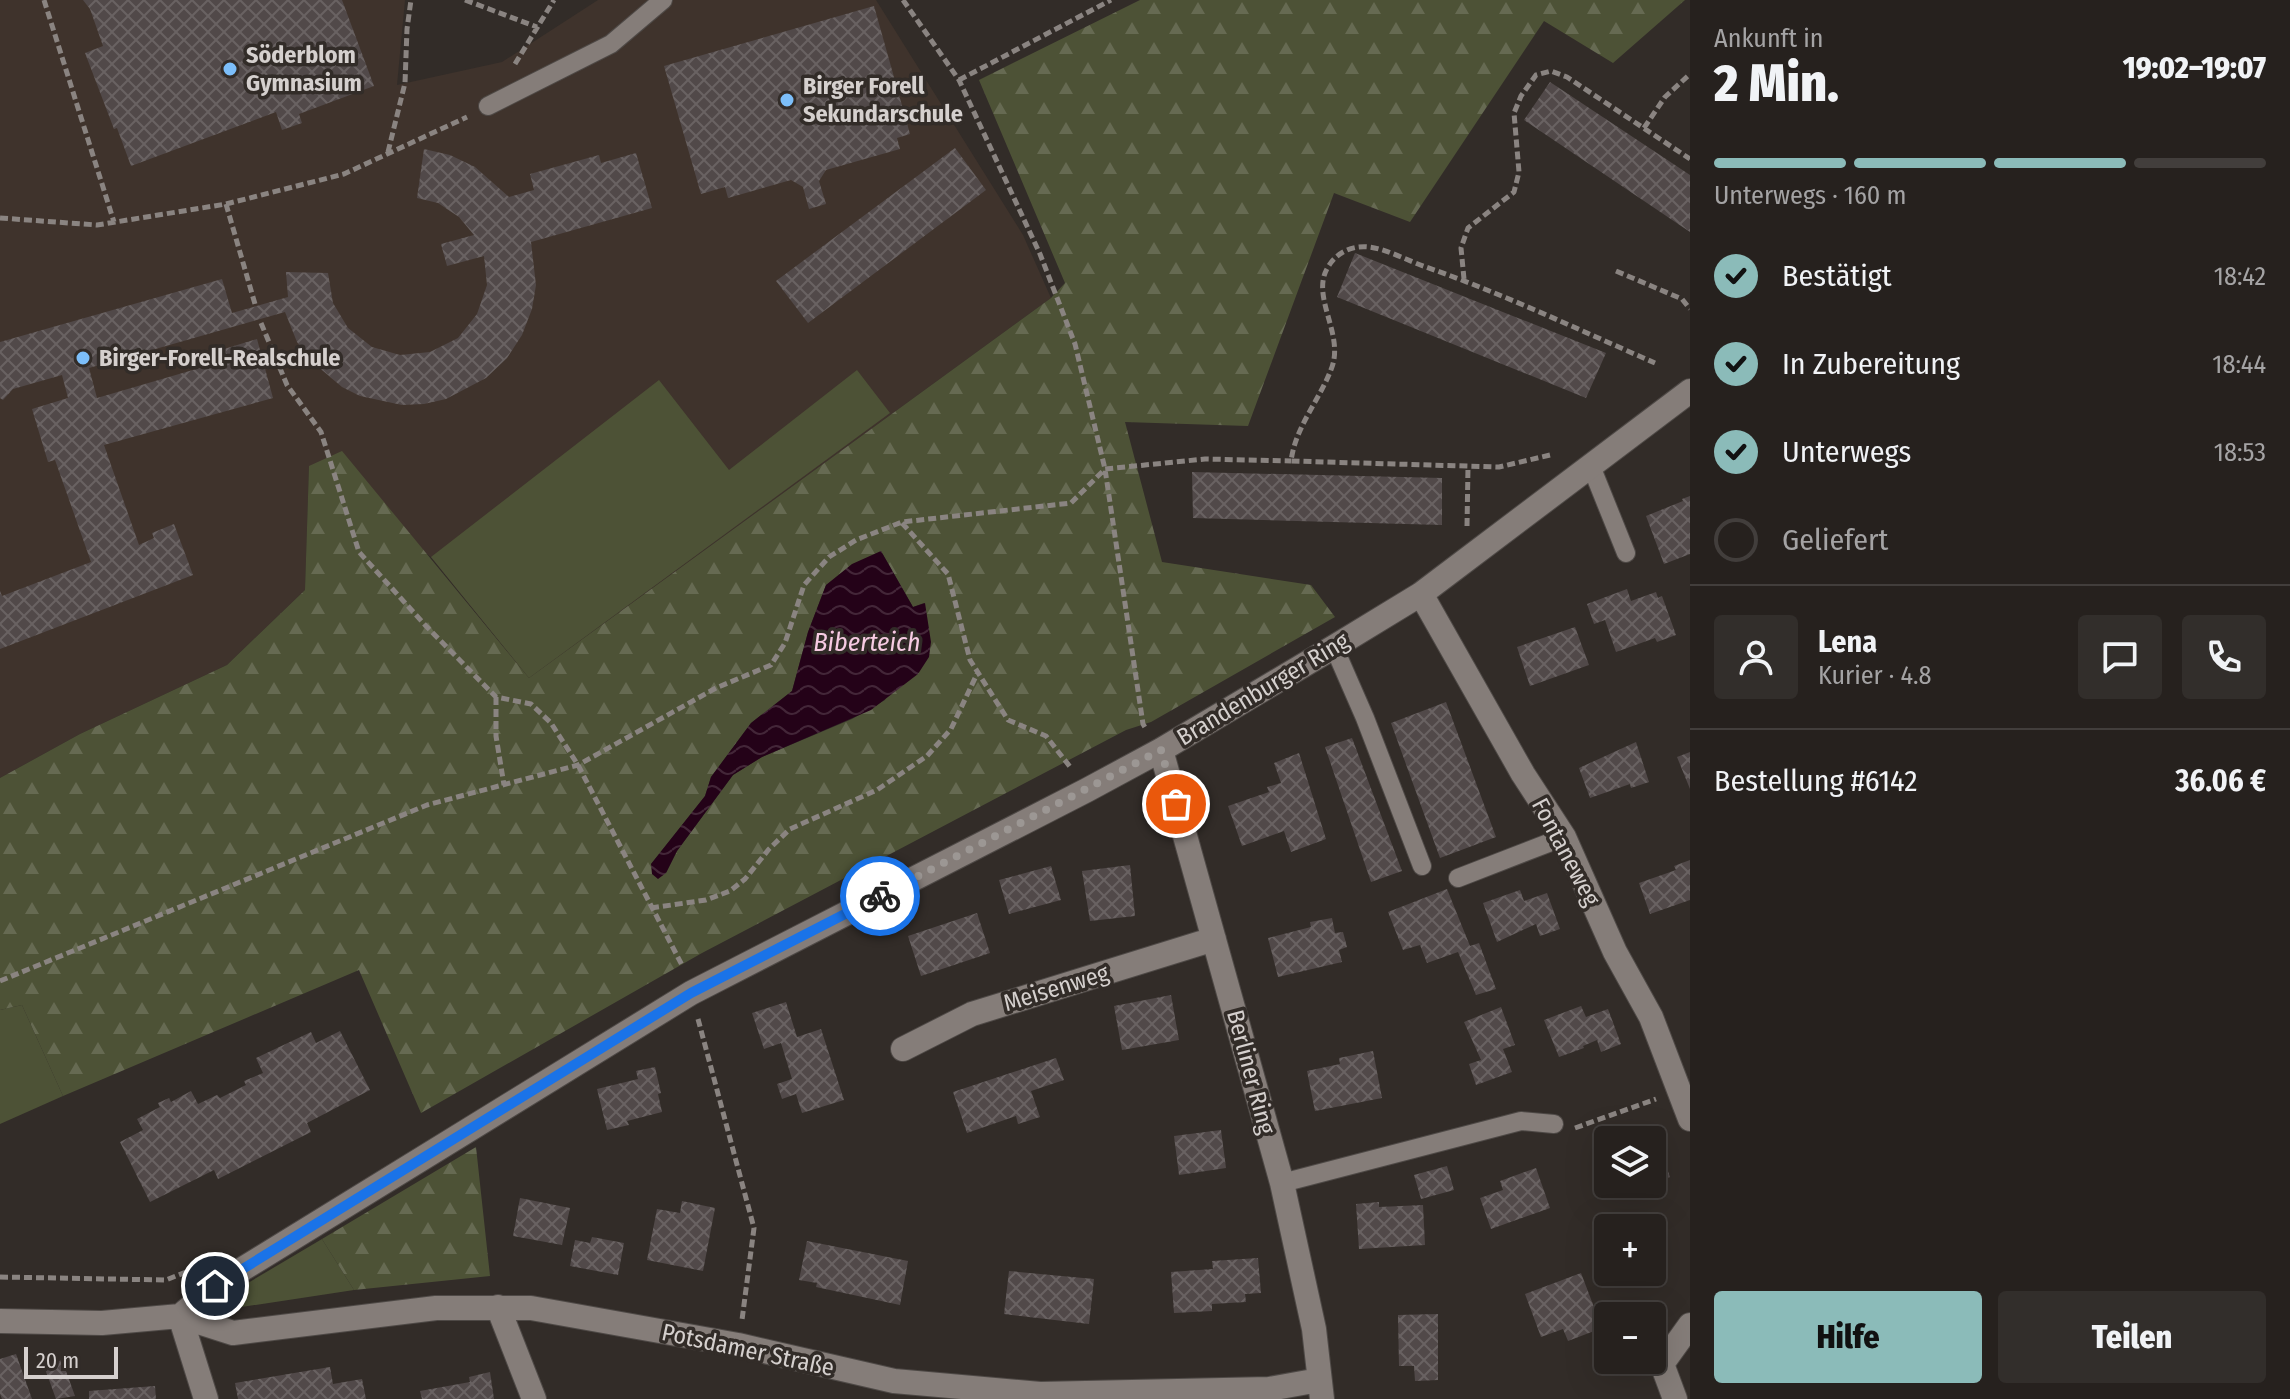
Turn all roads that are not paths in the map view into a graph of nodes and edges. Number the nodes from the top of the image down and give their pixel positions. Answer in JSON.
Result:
{"nodes":[{"id":1,"x":663,"y":0,"type":"edge"},
{"id":2,"x":488,"y":106,"type":"road end"},
{"id":3,"x":1690,"y":391,"type":"edge"},
{"id":4,"x":1591,"y":466,"type":"junction"},
{"id":5,"x":1626,"y":553,"type":"dead end"},
{"id":6,"x":1421,"y":594,"type":"junction"},
{"id":7,"x":1334,"y":647,"type":"junction"},
{"id":8,"x":1161,"y":750,"type":"junction"},
{"id":9,"x":1564,"y":837,"type":"junction"},
{"id":10,"x":1422,"y":866,"type":"dead end"},
{"id":11,"x":1458,"y":878,"type":"dead end"},
{"id":12,"x":1214,"y":939,"type":"junction"},
{"id":13,"x":903,"y":1049,"type":"dead end"},
{"id":14,"x":1690,"y":1119,"type":"edge"},
{"id":15,"x":1554,"y":1124,"type":"road end"},
{"id":16,"x":1282,"y":1183,"type":"junction"},
{"id":17,"x":498,"y":1307,"type":"junction"},
{"id":18,"x":180,"y":1316,"type":"junction"},
{"id":19,"x":0,"y":1321,"type":"edge"},
{"id":20,"x":1690,"y":1325,"type":"edge"},
{"id":21,"x":1321,"y":1389,"type":"edge"},
{"id":22,"x":898,"y":1390,"type":"edge"},
{"id":23,"x":206,"y":1399,"type":"edge"},
{"id":24,"x":534,"y":1399,"type":"edge"},
{"id":25,"x":1675,"y":1399,"type":"edge"}],
"edges":[{"from":1,"to":2,"type":"lane"},
{"from":3,"to":4,"type":"street","name":"Brandenburger Ring"},
{"from":4,"to":5,"type":"lane"},
{"from":4,"to":6,"type":"street","name":"Brandenburger Ring"},
{"from":6,"to":7,"type":"street","name":"Brandenburger Ring"},
{"from":6,"to":9,"type":"street","name":"Fontaneweg"},
{"from":7,"to":8,"type":"street","name":"Brandenburger Ring"},
{"from":7,"to":10,"type":"lane"},
{"from":8,"to":12,"type":"street","name":"Berliner Ring"},
{"from":8,"to":18,"type":"street","name":"Brandenburger Ring"},
{"from":9,"to":11,"type":"lane"},
{"from":9,"to":14,"type":"street","name":"Fontaneweg"},
{"from":12,"to":13,"type":"street","name":"Meisenweg"},
{"from":12,"to":16,"type":"street","name":"Berliner Ring"},
{"from":15,"to":16,"type":"lane"},
{"from":16,"to":21,"type":"street","name":"Berliner Ring"},
{"from":17,"to":18,"type":"street","name":"Potsdamer Straße"},
{"from":17,"to":22,"type":"street","name":"Potsdamer Straße"},
{"from":17,"to":24,"type":"street"},
{"from":18,"to":19,"type":"street"},
{"from":18,"to":23,"type":"street"},
{"from":20,"to":25,"type":"street"},
{"from":21,"to":22,"type":"street","name":"Potsdamer Straße"}]}
